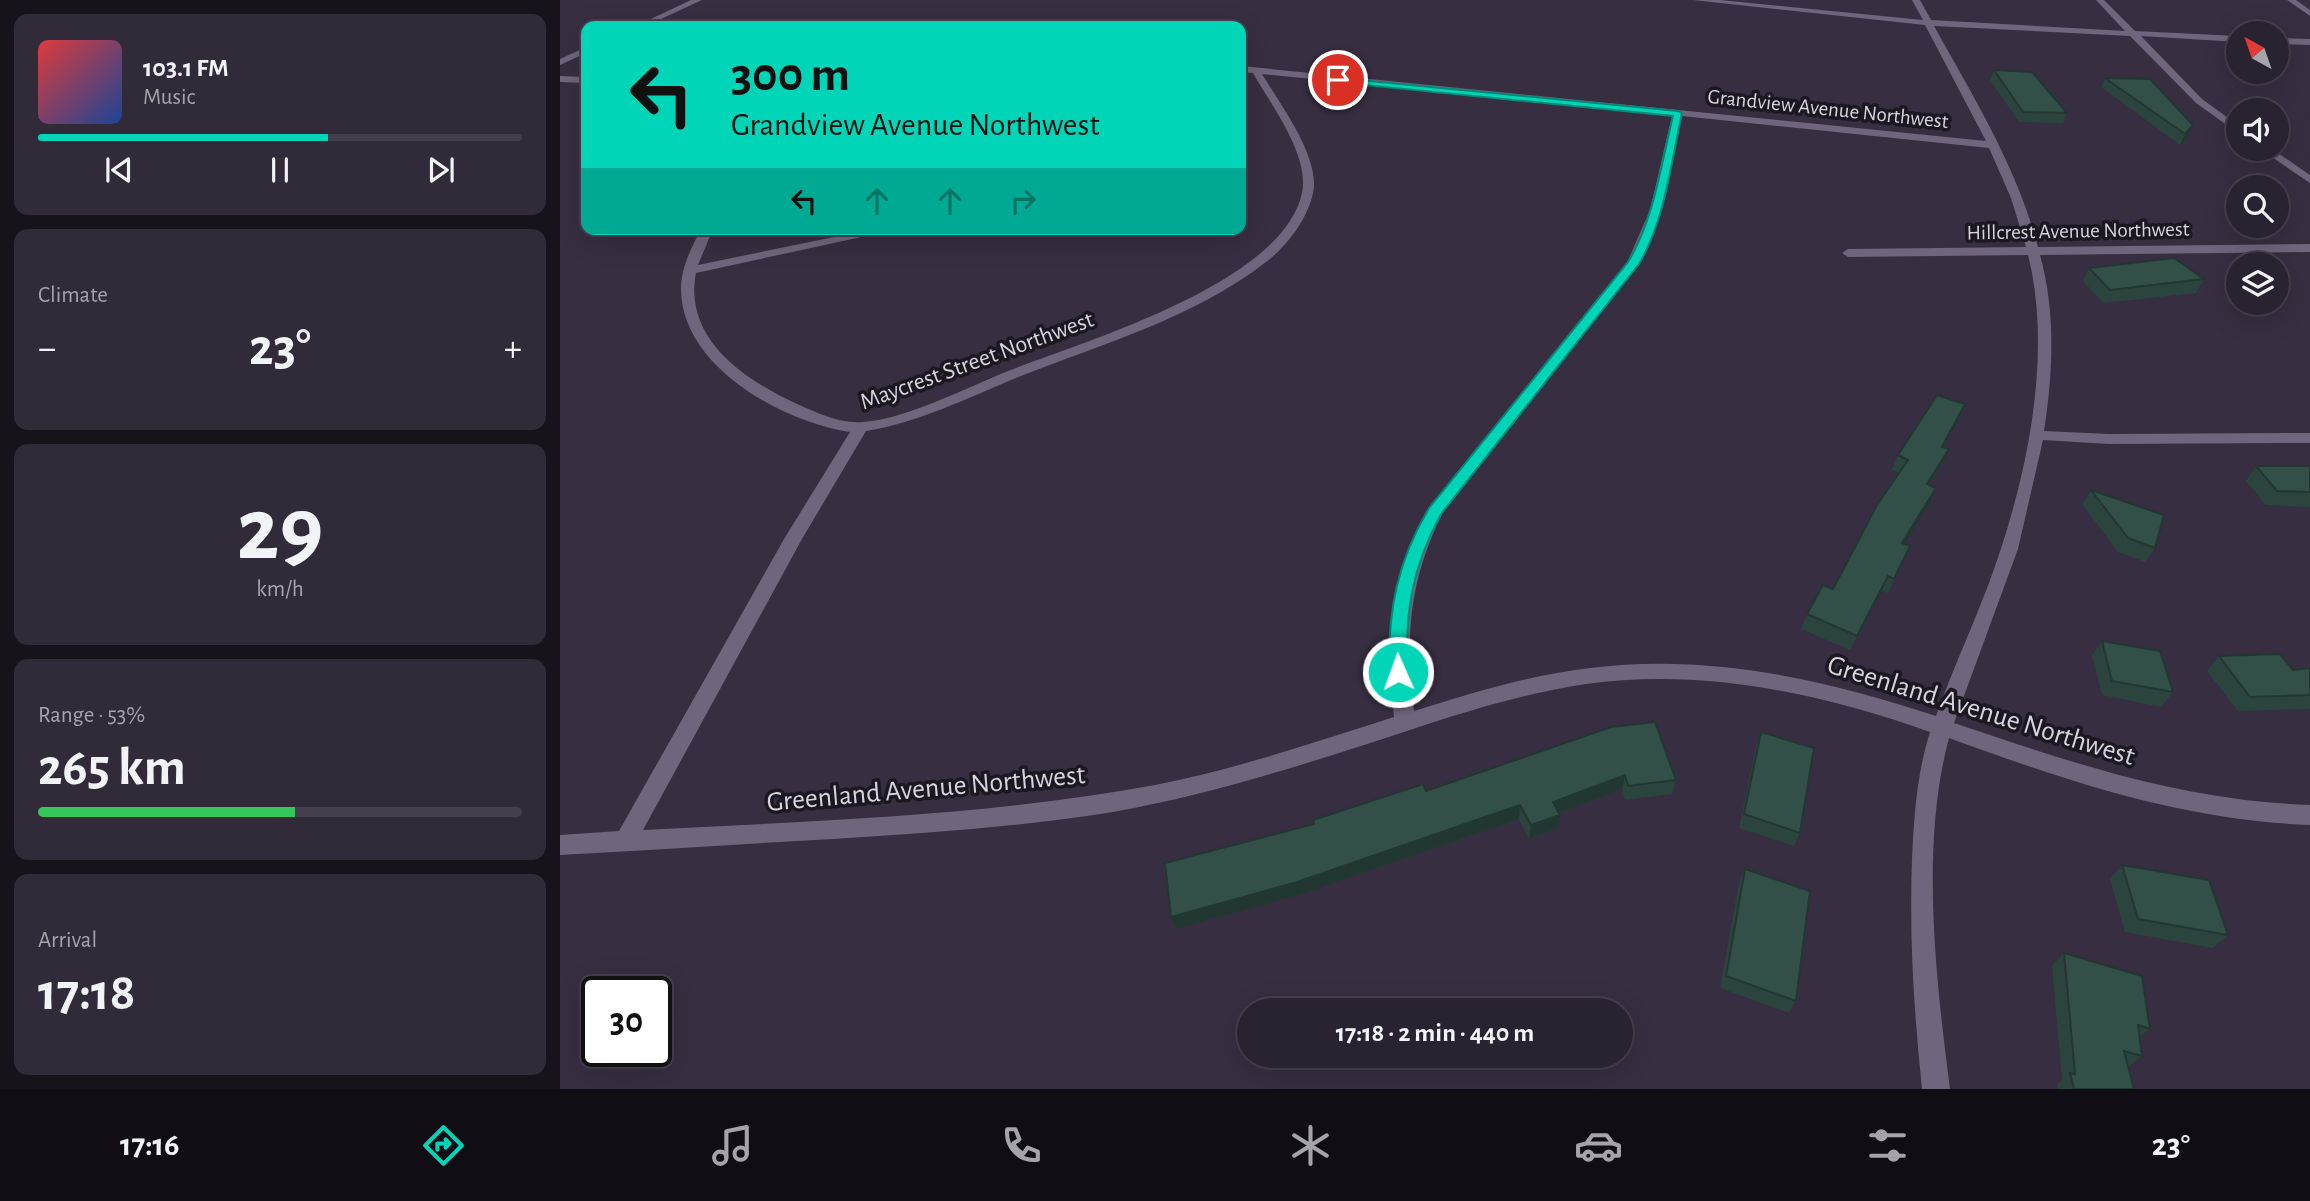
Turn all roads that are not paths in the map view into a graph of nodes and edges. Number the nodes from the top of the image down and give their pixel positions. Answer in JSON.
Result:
{"nodes":[{"id":1,"x":698,"y":0,"type":"edge"},
{"id":2,"x":1697,"y":0,"type":"edge"},
{"id":3,"x":1916,"y":0,"type":"edge"},
{"id":4,"x":2101,"y":0,"type":"edge"},
{"id":5,"x":2291,"y":0,"type":"edge"},
{"id":6,"x":2310,"y":14,"type":"edge"},
{"id":7,"x":651,"y":21,"type":"edge"},
{"id":8,"x":1928,"y":23,"type":"junction"},
{"id":9,"x":2133,"y":33,"type":"junction"},
{"id":10,"x":2226,"y":38,"type":"edge"},
{"id":11,"x":2289,"y":41,"type":"edge"},
{"id":12,"x":2310,"y":42,"type":"edge"},
{"id":13,"x":581,"y":52,"type":"edge"},
{"id":14,"x":560,"y":62,"type":"edge"},
{"id":15,"x":1246,"y":70,"type":"edge"},
{"id":16,"x":1256,"y":71,"type":"junction"},
{"id":17,"x":560,"y":79,"type":"edge"},
{"id":18,"x":581,"y":80,"type":"edge"},
{"id":19,"x":1678,"y":113,"type":"junction"},
{"id":20,"x":2226,"y":121,"type":"edge"},
{"id":21,"x":1994,"y":145,"type":"junction"},
{"id":22,"x":2282,"y":161,"type":"edge"},
{"id":23,"x":2310,"y":180,"type":"edge"},
{"id":24,"x":703,"y":235,"type":"edge"},
{"id":25,"x":863,"y":235,"type":"edge"},
{"id":26,"x":2310,"y":248,"type":"edge"},
{"id":27,"x":2033,"y":250,"type":"junction"},
{"id":28,"x":1847,"y":253,"type":"dead end"},
{"id":29,"x":688,"y":271,"type":"junction"},
{"id":30,"x":861,"y":428,"type":"junction"},
{"id":31,"x":2035,"y":435,"type":"junction"},
{"id":32,"x":2310,"y":438,"type":"edge"},
{"id":33,"x":1405,"y":723,"type":"junction"},
{"id":34,"x":1943,"y":726,"type":"junction"},
{"id":35,"x":2310,"y":815,"type":"edge"},
{"id":36,"x":625,"y":842,"type":"junction"},
{"id":37,"x":560,"y":845,"type":"edge"},
{"id":38,"x":1936,"y":1089,"type":"edge"}],
"edges":[{"from":1,"to":7,"type":"street"},
{"from":2,"to":8,"type":"street"},
{"from":3,"to":8,"type":"street"},
{"from":4,"to":9,"type":"street"},
{"from":5,"to":6,"type":"street"},
{"from":8,"to":9,"type":"street"},
{"from":8,"to":21,"type":"street"},
{"from":9,"to":10,"type":"street"},
{"from":9,"to":20,"type":"street"},
{"from":11,"to":12,"type":"street"},
{"from":13,"to":14,"type":"street"},
{"from":15,"to":16,"type":"street","name":"Grandview Avenue Northwest"},
{"from":16,"to":19,"type":"street","name":"Grandview Avenue Northwest"},
{"from":16,"to":30,"type":"street","name":"Maycrest Street Northwest"},
{"from":17,"to":18,"type":"street"},
{"from":19,"to":21,"type":"street","name":"Grandview Avenue Northwest"},
{"from":19,"to":33,"type":"street"},
{"from":21,"to":27,"type":"street"},
{"from":22,"to":23,"type":"street"},
{"from":24,"to":29,"type":"street"},
{"from":25,"to":29,"type":"street"},
{"from":26,"to":27,"type":"street","name":"Hillcrest Avenue Northwest"},
{"from":27,"to":28,"type":"street","name":"Hillcrest Avenue Northwest"},
{"from":27,"to":31,"type":"street"},
{"from":29,"to":30,"type":"street"},
{"from":30,"to":36,"type":"street","name":"Maycrest Street Northwest"},
{"from":31,"to":32,"type":"street"},
{"from":31,"to":34,"type":"street"},
{"from":33,"to":34,"type":"street","name":"Greenland Avenue Northwest"},
{"from":33,"to":36,"type":"street","name":"Greenland Avenue Northwest"},
{"from":34,"to":35,"type":"street","name":"Greenland Avenue Northwest"},
{"from":34,"to":38,"type":"street"},
{"from":36,"to":37,"type":"street","name":"Greenland Avenue Northwest"}]}
